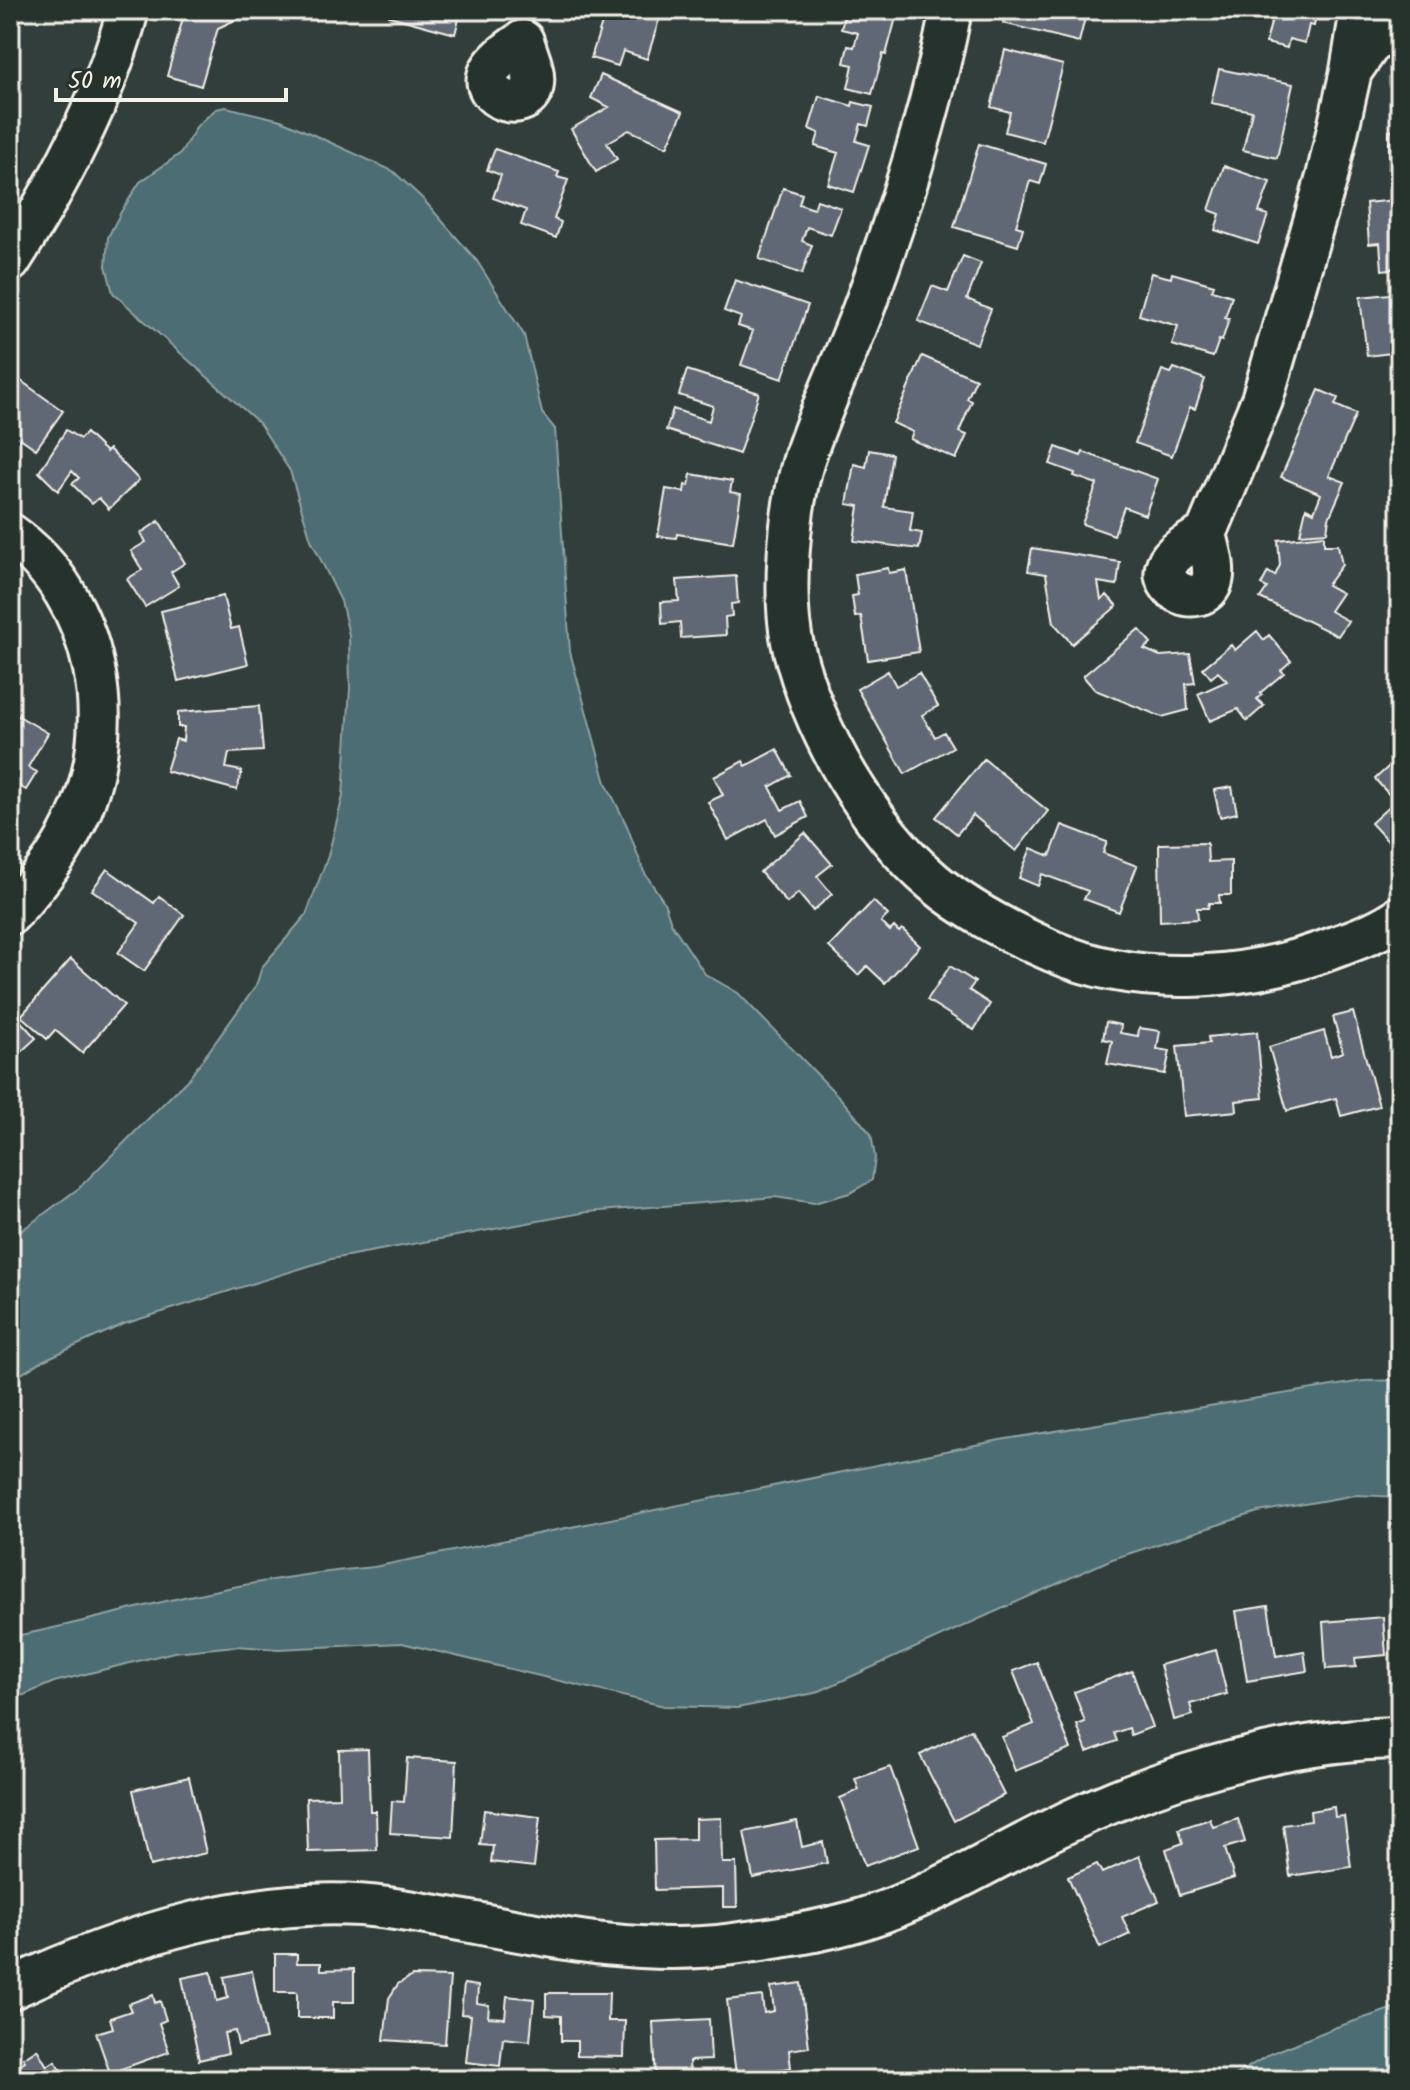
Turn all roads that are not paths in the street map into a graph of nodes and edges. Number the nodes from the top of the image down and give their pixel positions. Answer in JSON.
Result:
{"nodes":[{"id":1,"x":128,"y":10,"type":"edge"},
{"id":2,"x":951,"y":10,"type":"edge"},
{"id":3,"x":1361,"y":10,"type":"edge"},
{"id":4,"x":1386,"y":10,"type":"edge"},
{"id":5,"x":1400,"y":18,"type":"edge"},
{"id":6,"x":1351,"y":71,"type":"junction"},
{"id":7,"x":10,"y":261,"type":"edge"},
{"id":8,"x":10,"y":534,"type":"edge"},
{"id":9,"x":1206,"y":534,"type":"dead end"},
{"id":10,"x":10,"y":914,"type":"edge"},
{"id":11,"x":1400,"y":917,"type":"edge"},
{"id":12,"x":1400,"y":1738,"type":"edge"},
{"id":13,"x":10,"y":1989,"type":"edge"}],
"edges":[{"from":1,"to":7,"type":"street"},
{"from":2,"to":11,"type":"street"},
{"from":3,"to":6,"type":"street"},
{"from":4,"to":5,"type":"street"},
{"from":5,"to":6,"type":"street"},
{"from":6,"to":9,"type":"street"},
{"from":8,"to":10,"type":"street"},
{"from":12,"to":13,"type":"street"}]}
